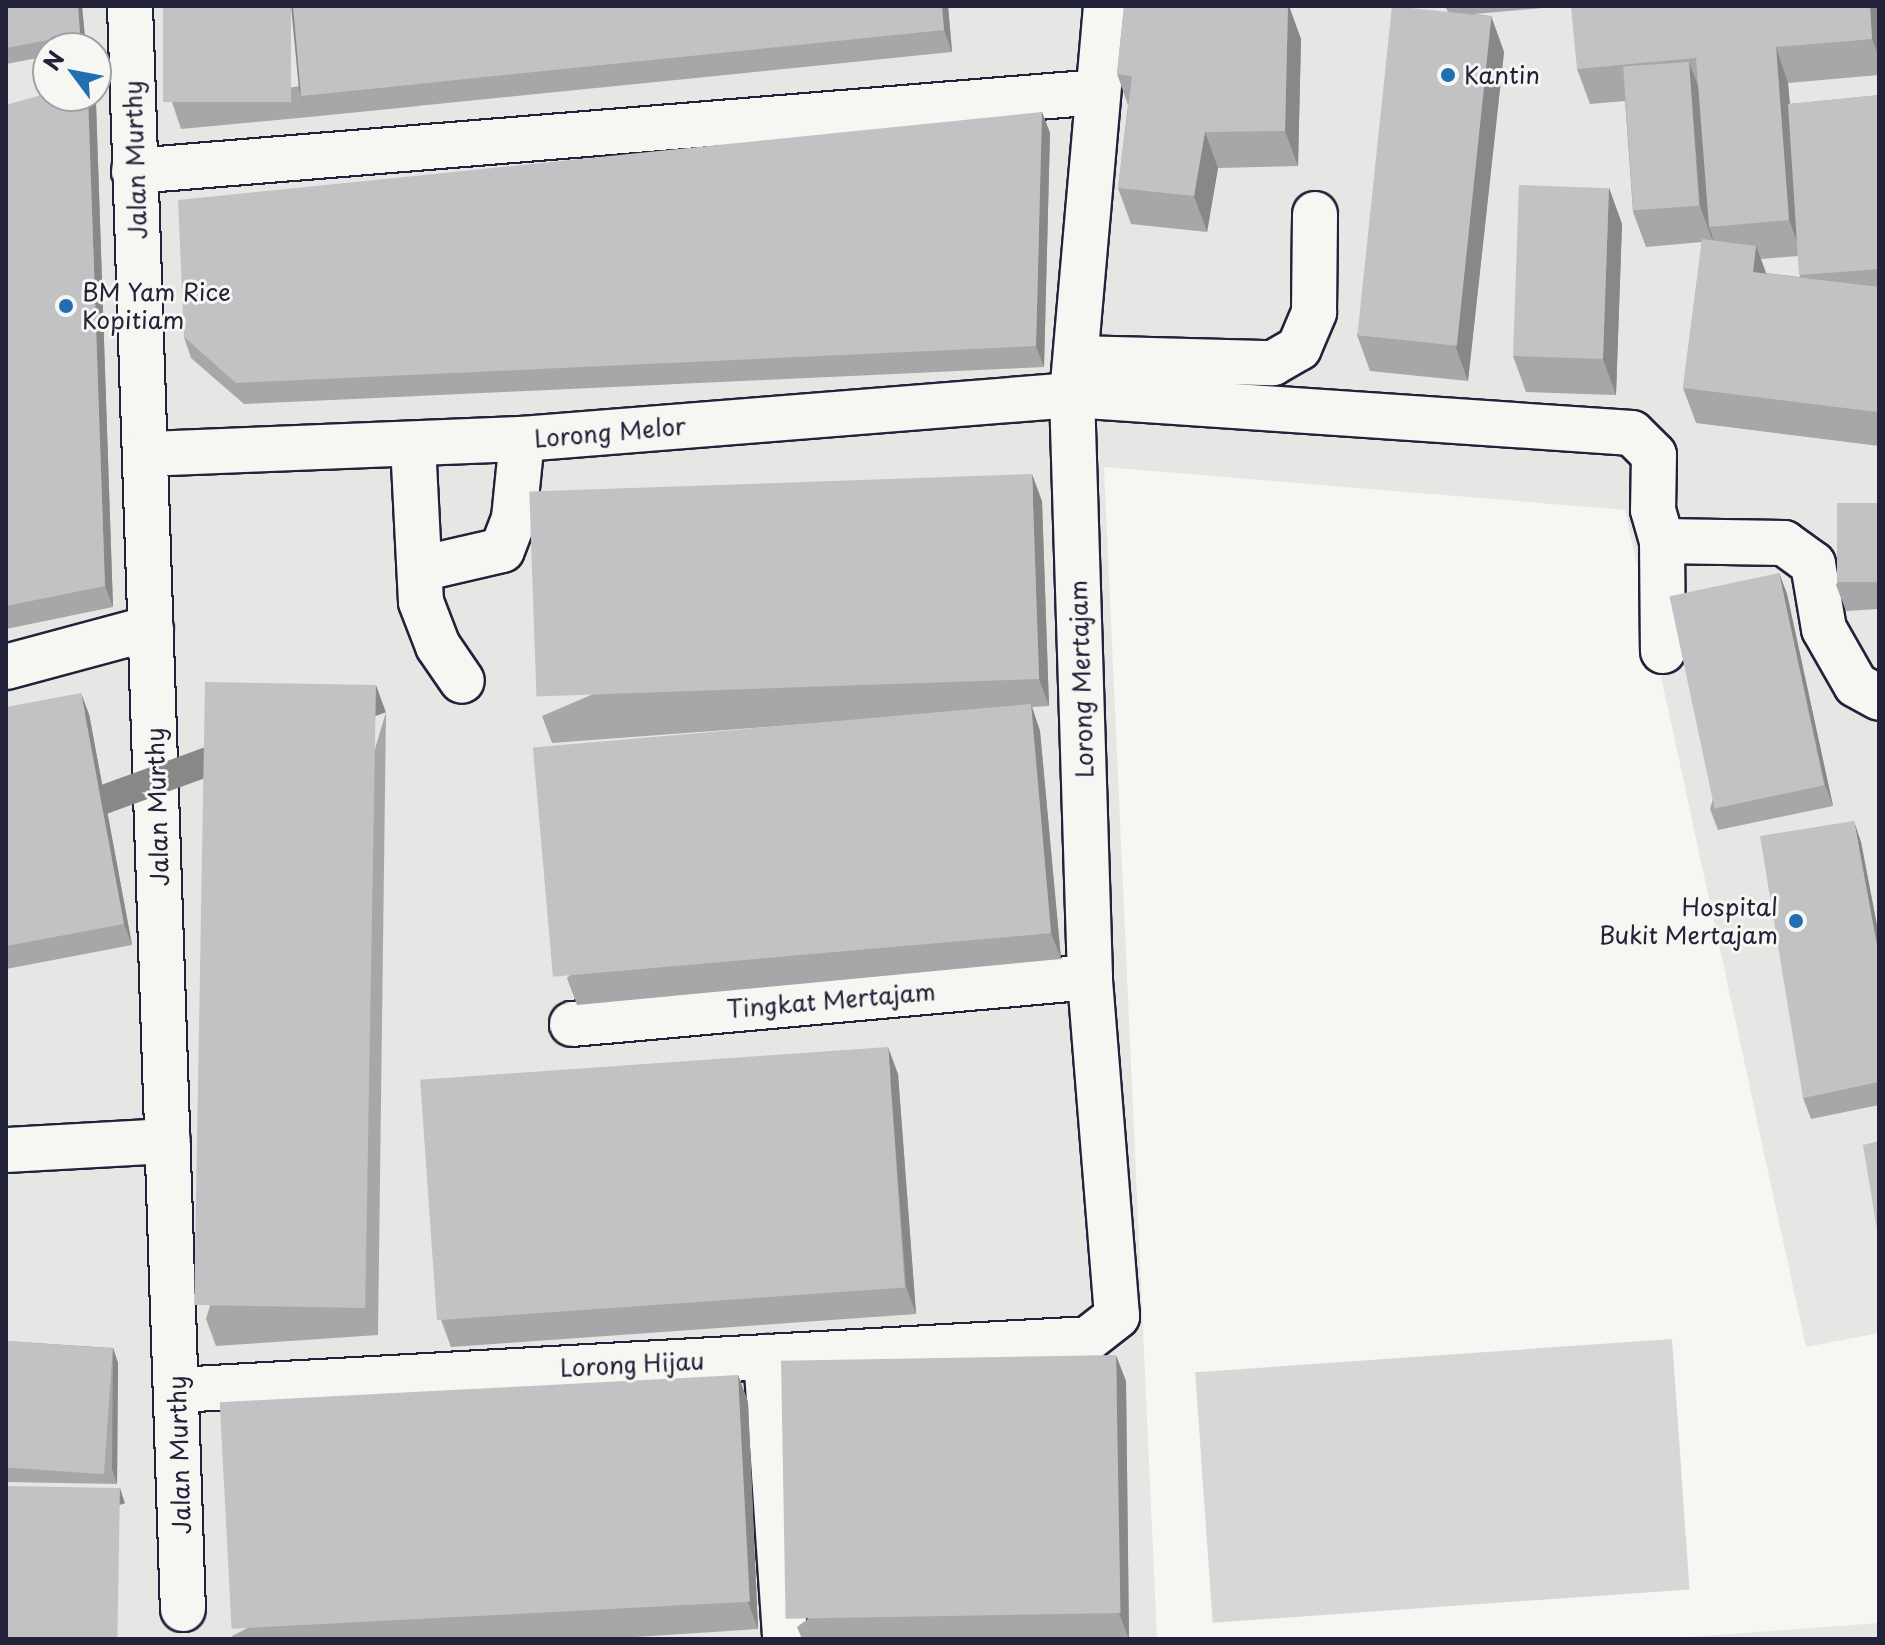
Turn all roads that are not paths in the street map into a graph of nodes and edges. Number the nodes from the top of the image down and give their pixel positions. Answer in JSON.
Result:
{"nodes":[{"id":1,"x":130,"y":6,"type":"edge"},
{"id":2,"x":1106,"y":6,"type":"edge"},
{"id":3,"x":1098,"y":92,"type":"junction"},
{"id":4,"x":134,"y":171,"type":"junction"},
{"id":5,"x":1315,"y":214,"type":"dead end"},
{"id":6,"x":1074,"y":377,"type":"junction"},
{"id":7,"x":522,"y":439,"type":"junction"},
{"id":8,"x":413,"y":444,"type":"junction"},
{"id":9,"x":147,"y":454,"type":"junction"},
{"id":10,"x":1662,"y":541,"type":"junction"},
{"id":11,"x":420,"y":569,"type":"junction"},
{"id":12,"x":151,"y":628,"type":"junction"},
{"id":13,"x":1663,"y":651,"type":"dead end"},
{"id":14,"x":6,"y":667,"type":"edge"},
{"id":15,"x":462,"y":681,"type":"dead end"},
{"id":16,"x":1879,"y":698,"type":"edge"},
{"id":17,"x":1090,"y":977,"type":"junction"},
{"id":18,"x":572,"y":1024,"type":"edge"},
{"id":19,"x":168,"y":1141,"type":"junction"},
{"id":20,"x":6,"y":1150,"type":"edge"},
{"id":21,"x":1088,"y":1339,"type":"joint"},
{"id":22,"x":766,"y":1357,"type":"junction"},
{"id":23,"x":177,"y":1390,"type":"junction"},
{"id":24,"x":183,"y":1609,"type":"dead end"},
{"id":25,"x":785,"y":1638,"type":"edge"}],
"edges":[{"from":1,"to":4,"type":"street","name":"Jalan Murthy"},
{"from":2,"to":3,"type":"street","name":"Lorong Mertajam"},
{"from":3,"to":4,"type":"street"},
{"from":3,"to":6,"type":"street","name":"Lorong Mertajam"},
{"from":4,"to":9,"type":"street","name":"Jalan Murthy"},
{"from":5,"to":6,"type":"street"},
{"from":6,"to":7,"type":"street","name":"Lorong Melor"},
{"from":6,"to":10,"type":"street"},
{"from":6,"to":17,"type":"street","name":"Lorong Mertajam"},
{"from":7,"to":8,"type":"street","name":"Lorong Melor"},
{"from":7,"to":11,"type":"street"},
{"from":8,"to":9,"type":"street","name":"Lorong Melor"},
{"from":8,"to":11,"type":"street"},
{"from":9,"to":12,"type":"street","name":"Jalan Murthy"},
{"from":10,"to":13,"type":"street"},
{"from":10,"to":16,"type":"street"},
{"from":11,"to":15,"type":"street"},
{"from":12,"to":14,"type":"street"},
{"from":12,"to":19,"type":"street","name":"Jalan Murthy"},
{"from":17,"to":18,"type":"street","name":"Tingkat Mertajam"},
{"from":17,"to":21,"type":"street","name":"Lorong Mertajam"},
{"from":19,"to":20,"type":"street"},
{"from":19,"to":23,"type":"street","name":"Jalan Murthy"},
{"from":21,"to":22,"type":"street","name":"Lorong Hijau"},
{"from":22,"to":23,"type":"street","name":"Lorong Hijau"},
{"from":22,"to":25,"type":"street"},
{"from":23,"to":24,"type":"street","name":"Jalan Murthy"}]}
